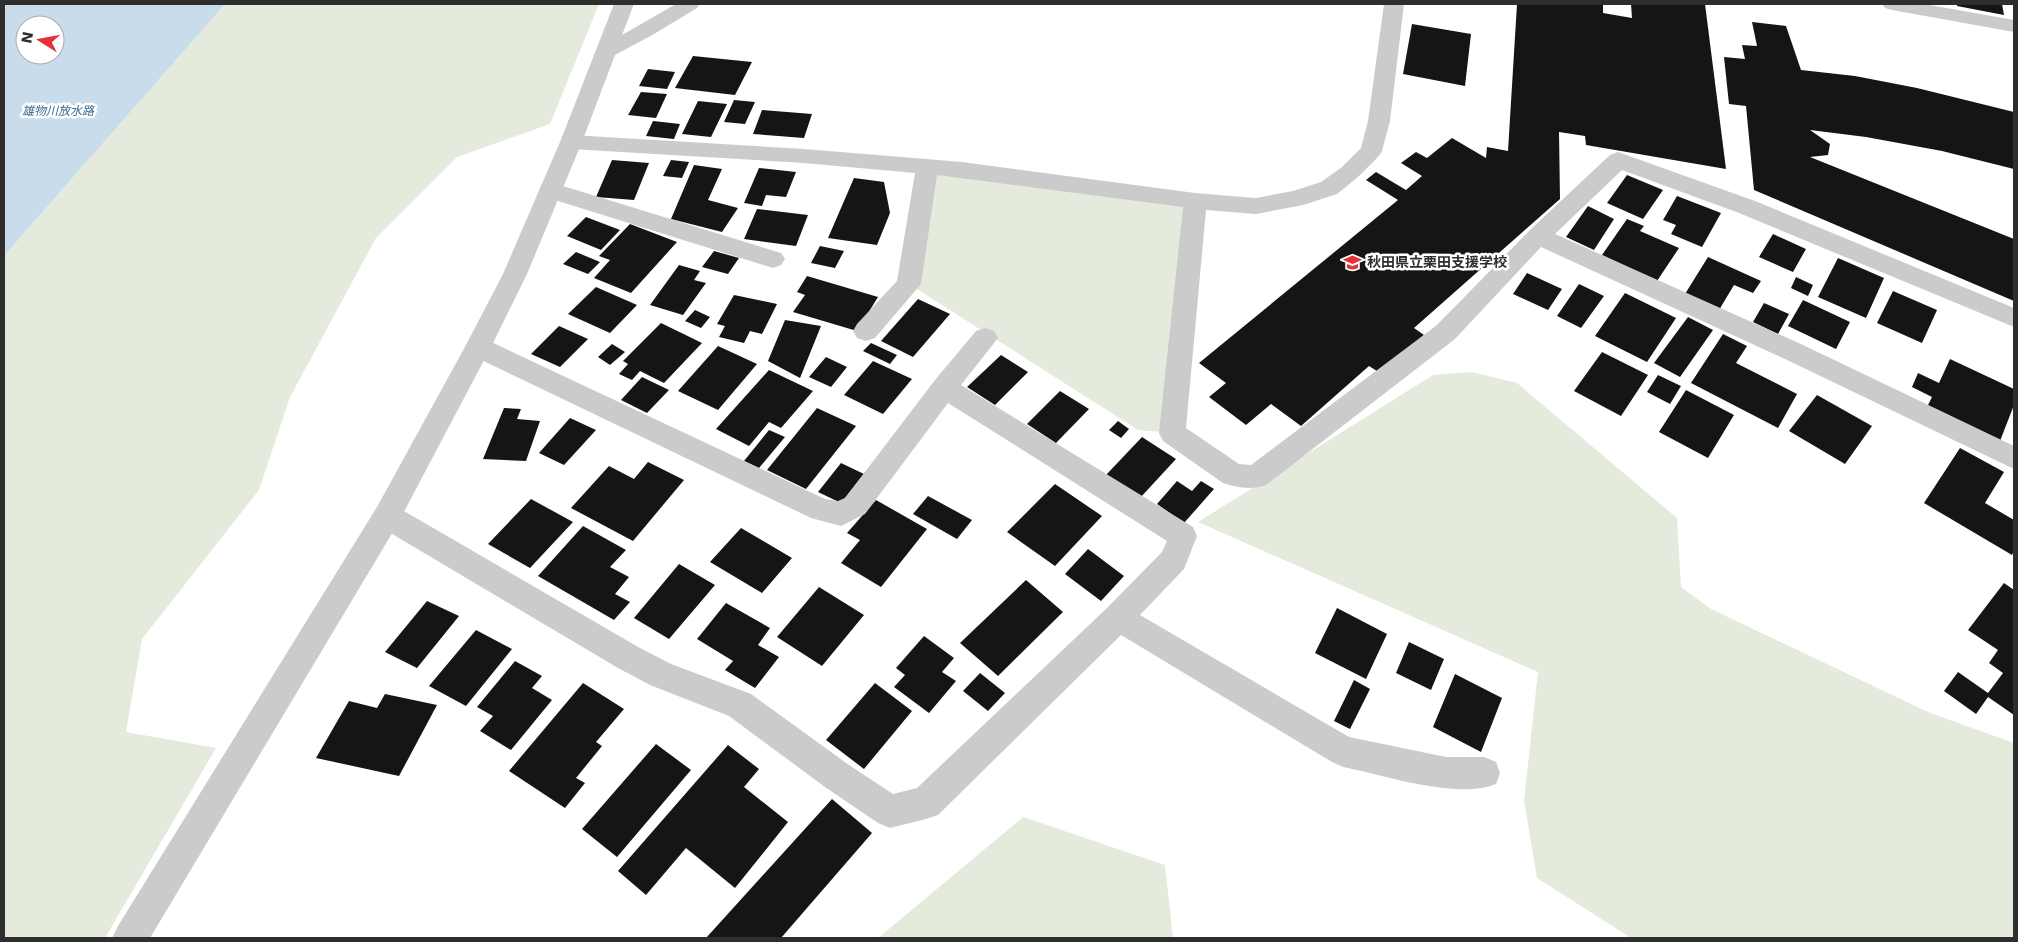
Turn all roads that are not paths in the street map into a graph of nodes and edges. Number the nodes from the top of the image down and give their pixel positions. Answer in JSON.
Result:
{"nodes":[{"id":1,"x":624,"y":4,"type":"edge"},
{"id":2,"x":690,"y":4,"type":"edge"},
{"id":3,"x":1394,"y":4,"type":"edge"},
{"id":4,"x":1892,"y":4,"type":"edge"},
{"id":5,"x":2014,"y":26,"type":"edge"},
{"id":6,"x":606,"y":51,"type":"junction"},
{"id":7,"x":571,"y":142,"type":"junction"},
{"id":8,"x":928,"y":167,"type":"junction"},
{"id":9,"x":550,"y":190,"type":"junction"},
{"id":10,"x":1195,"y":201,"type":"junction"},
{"id":11,"x":1538,"y":236,"type":"junction"},
{"id":12,"x":773,"y":259,"type":"dead end"},
{"id":13,"x":2014,"y":318,"type":"edge"},
{"id":14,"x":866,"y":331,"type":"dead end"},
{"id":15,"x":985,"y":338,"type":"dead end"},
{"id":16,"x":478,"y":347,"type":"junction"},
{"id":17,"x":944,"y":387,"type":"junction"},
{"id":18,"x":2014,"y":458,"type":"edge"},
{"id":19,"x":387,"y":516,"type":"junction"},
{"id":20,"x":1118,"y":618,"type":"junction"},
{"id":21,"x":1484,"y":773,"type":"dead end"},
{"id":22,"x":130,"y":938,"type":"edge"}],
"edges":[{"from":1,"to":6,"type":"street"},
{"from":2,"to":6,"type":"street"},
{"from":3,"to":10,"type":"street"},
{"from":4,"to":5,"type":"street"},
{"from":6,"to":7,"type":"street"},
{"from":7,"to":8,"type":"street"},
{"from":7,"to":9,"type":"street"},
{"from":8,"to":10,"type":"street"},
{"from":8,"to":14,"type":"street"},
{"from":9,"to":12,"type":"street"},
{"from":9,"to":16,"type":"street"},
{"from":10,"to":11,"type":"street"},
{"from":11,"to":13,"type":"street"},
{"from":11,"to":18,"type":"street"},
{"from":15,"to":17,"type":"street"},
{"from":16,"to":17,"type":"street"},
{"from":16,"to":19,"type":"street"},
{"from":17,"to":20,"type":"street"},
{"from":19,"to":20,"type":"street"},
{"from":19,"to":22,"type":"street"},
{"from":20,"to":21,"type":"street"}]}
